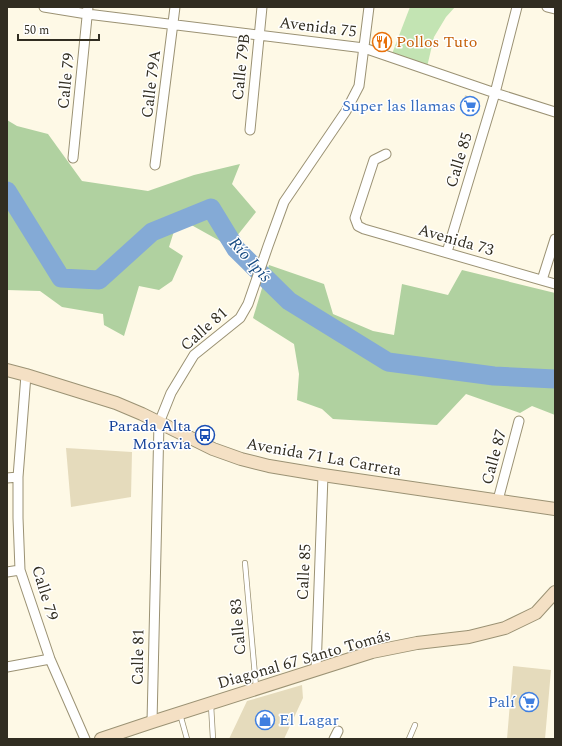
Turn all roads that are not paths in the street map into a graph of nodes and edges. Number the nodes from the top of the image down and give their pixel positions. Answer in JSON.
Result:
{"nodes":[{"id":1,"x":44,"y":7,"type":"edge"},
{"id":2,"x":175,"y":7,"type":"edge"},
{"id":3,"x":262,"y":7,"type":"edge"},
{"id":4,"x":369,"y":7,"type":"edge"},
{"id":5,"x":517,"y":7,"type":"edge"},
{"id":6,"x":547,"y":7,"type":"edge"},
{"id":7,"x":555,"y":9,"type":"edge"},
{"id":8,"x":88,"y":11,"type":"edge"},
{"id":9,"x":174,"y":24,"type":"junction"},
{"id":10,"x":260,"y":34,"type":"junction"},
{"id":11,"x":364,"y":48,"type":"junction"},
{"id":12,"x":495,"y":93,"type":"junction"},
{"id":13,"x":555,"y":112,"type":"edge"},
{"id":14,"x":250,"y":130,"type":"dead end"},
{"id":15,"x":386,"y":154,"type":"dead end"},
{"id":16,"x":73,"y":158,"type":"dead end"},
{"id":17,"x":155,"y":165,"type":"dead end"},
{"id":18,"x":555,"y":239,"type":"edge"},
{"id":19,"x":447,"y":252,"type":"junction"},
{"id":20,"x":542,"y":280,"type":"junction"},
{"id":21,"x":555,"y":284,"type":"edge"},
{"id":22,"x":7,"y":370,"type":"edge"},
{"id":23,"x":26,"y":375,"type":"junction"},
{"id":24,"x":519,"y":421,"type":"dead end"},
{"id":25,"x":159,"y":423,"type":"junction"},
{"id":26,"x":323,"y":476,"type":"junction"},
{"id":27,"x":18,"y":477,"type":"junction"},
{"id":28,"x":7,"y":478,"type":"edge"},
{"id":29,"x":498,"y":500,"type":"junction"},
{"id":30,"x":555,"y":509,"type":"edge"},
{"id":31,"x":245,"y":563,"type":"dead end"},
{"id":32,"x":20,"y":570,"type":"junction"},
{"id":33,"x":7,"y":572,"type":"edge"},
{"id":34,"x":555,"y":593,"type":"edge"},
{"id":35,"x":50,"y":659,"type":"junction"},
{"id":36,"x":7,"y":667,"type":"edge"},
{"id":37,"x":316,"y":670,"type":"junction"},
{"id":38,"x":256,"y":689,"type":"junction"},
{"id":39,"x":211,"y":709,"type":"junction"},
{"id":40,"x":179,"y":713,"type":"junction"},
{"id":41,"x":152,"y":722,"type":"junction"},
{"id":42,"x":415,"y":725,"type":"dead end"},
{"id":43,"x":85,"y":739,"type":"edge"},
{"id":44,"x":101,"y":739,"type":"edge"},
{"id":45,"x":187,"y":739,"type":"edge"},
{"id":46,"x":213,"y":739,"type":"edge"},
{"id":47,"x":409,"y":739,"type":"edge"}],
"edges":[{"from":1,"to":8,"type":"street","name":"Avenida 75"},
{"from":2,"to":9,"type":"street","name":"Calle 79A"},
{"from":3,"to":10,"type":"street","name":"Calle 79B"},
{"from":4,"to":11,"type":"street","name":"Calle 81"},
{"from":5,"to":12,"type":"street","name":"Calle 85"},
{"from":6,"to":7,"type":"street"},
{"from":8,"to":9,"type":"street","name":"Avenida 75"},
{"from":8,"to":16,"type":"street","name":"Calle 79"},
{"from":9,"to":10,"type":"street","name":"Avenida 75"},
{"from":9,"to":17,"type":"street","name":"Calle 79A"},
{"from":10,"to":11,"type":"street","name":"Avenida 75"},
{"from":10,"to":14,"type":"street","name":"Calle 79B"},
{"from":11,"to":12,"type":"street","name":"Avenida 75"},
{"from":11,"to":25,"type":"street","name":"Calle 81"},
{"from":12,"to":13,"type":"street","name":"Avenida 75"},
{"from":12,"to":19,"type":"street","name":"Calle 85"},
{"from":15,"to":19,"type":"street","name":"Avenida 73"},
{"from":18,"to":20,"type":"street"},
{"from":19,"to":20,"type":"street","name":"Avenida 73"},
{"from":20,"to":21,"type":"street","name":"Avenida 73"},
{"from":22,"to":23,"type":"street","name":"Avenida 71 La Carreta"},
{"from":23,"to":25,"type":"street","name":"Avenida 71 La Carreta"},
{"from":23,"to":27,"type":"street","name":"Calle 79"},
{"from":24,"to":29,"type":"street","name":"Calle 87"},
{"from":25,"to":26,"type":"street","name":"Avenida 71 La Carreta"},
{"from":25,"to":41,"type":"street","name":"Calle 81"},
{"from":26,"to":29,"type":"street","name":"Avenida 71 La Carreta"},
{"from":26,"to":37,"type":"street","name":"Calle 85"},
{"from":27,"to":28,"type":"street"},
{"from":27,"to":32,"type":"street","name":"Calle 79"},
{"from":29,"to":30,"type":"street","name":"Avenida 71 La Carreta"},
{"from":31,"to":38,"type":"lane","name":"Calle 83"},
{"from":32,"to":33,"type":"street"},
{"from":32,"to":35,"type":"street","name":"Calle 79"},
{"from":34,"to":37,"type":"street","name":"Diagonal 67 Santo Tomás"},
{"from":35,"to":36,"type":"street"},
{"from":35,"to":43,"type":"street","name":"Calle 79"},
{"from":37,"to":38,"type":"street","name":"Diagonal 67 Santo Tomás"},
{"from":38,"to":39,"type":"street","name":"Diagonal 67 Santo Tomás"},
{"from":39,"to":40,"type":"street","name":"Diagonal 67 Santo Tomás"},
{"from":39,"to":46,"type":"lane"},
{"from":40,"to":41,"type":"street","name":"Diagonal 67 Santo Tomás"},
{"from":40,"to":45,"type":"lane"},
{"from":41,"to":44,"type":"street","name":"Diagonal 67 Santo Tomás"},
{"from":42,"to":47,"type":"lane"}]}
